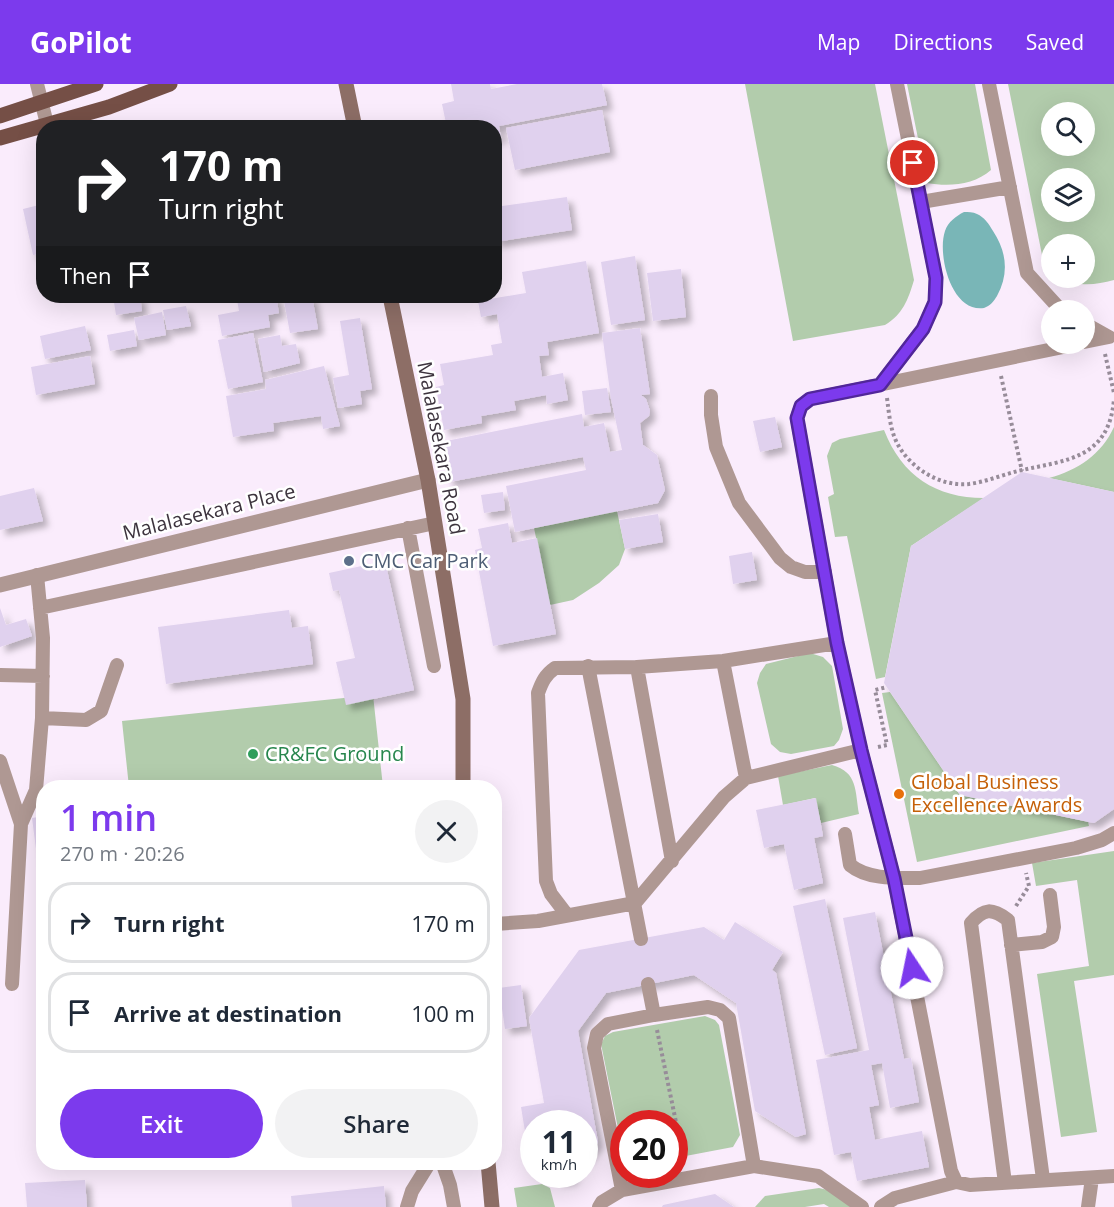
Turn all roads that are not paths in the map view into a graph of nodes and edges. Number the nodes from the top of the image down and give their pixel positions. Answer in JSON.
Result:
{"nodes":[{"id":1,"x":37,"y":84,"type":"edge"},
{"id":2,"x":96,"y":84,"type":"edge"},
{"id":3,"x":170,"y":84,"type":"edge"},
{"id":4,"x":346,"y":84,"type":"edge"},
{"id":5,"x":897,"y":84,"type":"edge"},
{"id":6,"x":989,"y":84,"type":"edge"},
{"id":7,"x":42,"y":103,"type":"junction"},
{"id":8,"x":0,"y":116,"type":"edge"},
{"id":9,"x":46,"y":120,"type":"edge"},
{"id":10,"x":62,"y":120,"type":"edge"},
{"id":11,"x":353,"y":120,"type":"edge"},
{"id":12,"x":36,"y":127,"type":"edge"},
{"id":13,"x":0,"y":138,"type":"edge"},
{"id":14,"x":1010,"y":187,"type":"junction"},
{"id":15,"x":921,"y":202,"type":"junction"},
{"id":16,"x":1052,"y":300,"type":"edge"},
{"id":17,"x":391,"y":303,"type":"edge"},
{"id":18,"x":1095,"y":329,"type":"edge"},
{"id":19,"x":1108,"y":337,"type":"edge"},
{"id":20,"x":1041,"y":351,"type":"edge"},
{"id":21,"x":882,"y":384,"type":"junction"},
{"id":22,"x":711,"y":396,"type":"dead end"},
{"id":23,"x":428,"y":480,"type":"junction"},
{"id":24,"x":435,"y":523,"type":"junction"},
{"id":25,"x":408,"y":528,"type":"junction"},
{"id":26,"x":825,"y":572,"type":"junction"},
{"id":27,"x":37,"y":575,"type":"junction"},
{"id":28,"x":0,"y":585,"type":"edge"},
{"id":29,"x":40,"y":608,"type":"junction"},
{"id":30,"x":837,"y":643,"type":"junction"},
{"id":31,"x":723,"y":661,"type":"junction"},
{"id":32,"x":117,"y":665,"type":"dead end"},
{"id":33,"x":434,"y":666,"type":"dead end"},
{"id":34,"x":588,"y":666,"type":"junction"},
{"id":35,"x":637,"y":667,"type":"junction"},
{"id":36,"x":0,"y":675,"type":"edge"},
{"id":37,"x":43,"y":676,"type":"junction"},
{"id":38,"x":42,"y":718,"type":"junction"},
{"id":39,"x":861,"y":750,"type":"junction"},
{"id":40,"x":0,"y":762,"type":"edge"},
{"id":41,"x":746,"y":778,"type":"junction"},
{"id":42,"x":37,"y":780,"type":"edge"},
{"id":43,"x":462,"y":780,"type":"edge"},
{"id":44,"x":36,"y":790,"type":"edge"},
{"id":45,"x":21,"y":824,"type":"junction"},
{"id":46,"x":1114,"y":833,"type":"edge"},
{"id":47,"x":845,"y":834,"type":"dead end"},
{"id":48,"x":672,"y":861,"type":"junction"},
{"id":49,"x":894,"y":878,"type":"junction"},
{"id":50,"x":1050,"y":895,"type":"dead end"},
{"id":51,"x":635,"y":903,"type":"junction"},
{"id":52,"x":567,"y":915,"type":"junction"},
{"id":53,"x":502,"y":924,"type":"edge"},
{"id":54,"x":641,"y":939,"type":"dead end"},
{"id":55,"x":1011,"y":945,"type":"junction"},
{"id":56,"x":12,"y":984,"type":"dead end"},
{"id":57,"x":648,"y":984,"type":"dead end"},
{"id":58,"x":654,"y":1015,"type":"junction"},
{"id":59,"x":754,"y":1166,"type":"junction"},
{"id":60,"x":425,"y":1170,"type":"edge"},
{"id":61,"x":445,"y":1170,"type":"edge"},
{"id":62,"x":489,"y":1170,"type":"edge"},
{"id":63,"x":1114,"y":1176,"type":"edge"},
{"id":64,"x":1092,"y":1178,"type":"junction"},
{"id":65,"x":1043,"y":1179,"type":"junction"},
{"id":66,"x":956,"y":1182,"type":"junction"},
{"id":67,"x":1005,"y":1183,"type":"junction"},
{"id":68,"x":622,"y":1190,"type":"junction"},
{"id":69,"x":407,"y":1207,"type":"edge"},
{"id":70,"x":454,"y":1207,"type":"edge"},
{"id":71,"x":492,"y":1207,"type":"edge"},
{"id":72,"x":598,"y":1207,"type":"edge"},
{"id":73,"x":862,"y":1207,"type":"edge"},
{"id":74,"x":881,"y":1207,"type":"edge"},
{"id":75,"x":1088,"y":1207,"type":"edge"}],
"edges":[{"from":1,"to":7,"type":"lane"},
{"from":2,"to":7,"type":"main road"},
{"from":3,"to":10,"type":"main road"},
{"from":4,"to":11,"type":"street"},
{"from":5,"to":15,"type":"lane"},
{"from":6,"to":14,"type":"lane"},
{"from":7,"to":8,"type":"main road"},
{"from":7,"to":9,"type":"lane"},
{"from":12,"to":13,"type":"main road"},
{"from":14,"to":15,"type":"lane"},
{"from":14,"to":16,"type":"lane"},
{"from":15,"to":21,"type":"lane"},
{"from":17,"to":23,"type":"street","name":"Malalasekara Road"},
{"from":18,"to":19,"type":"lane"},
{"from":20,"to":21,"type":"lane"},
{"from":21,"to":26,"type":"lane"},
{"from":22,"to":26,"type":"lane"},
{"from":23,"to":24,"type":"street","name":"Malalasekara Road"},
{"from":23,"to":27,"type":"street","name":"Malalasekara Place"},
{"from":24,"to":25,"type":"lane"},
{"from":24,"to":43,"type":"street","name":"Malalasekara Road"},
{"from":25,"to":29,"type":"lane"},
{"from":25,"to":33,"type":"lane"},
{"from":26,"to":30,"type":"lane"},
{"from":27,"to":28,"type":"street","name":"Malalasekara Place"},
{"from":27,"to":29,"type":"lane"},
{"from":29,"to":37,"type":"lane"},
{"from":30,"to":31,"type":"lane"},
{"from":30,"to":39,"type":"lane"},
{"from":31,"to":35,"type":"lane"},
{"from":31,"to":41,"type":"lane"},
{"from":32,"to":38,"type":"lane"},
{"from":34,"to":35,"type":"lane"},
{"from":34,"to":51,"type":"lane"},
{"from":34,"to":52,"type":"lane"},
{"from":35,"to":48,"type":"lane"},
{"from":36,"to":37,"type":"lane"},
{"from":37,"to":38,"type":"lane"},
{"from":38,"to":42,"type":"lane"},
{"from":39,"to":41,"type":"lane"},
{"from":39,"to":49,"type":"lane"},
{"from":40,"to":45,"type":"lane"},
{"from":41,"to":48,"type":"lane"},
{"from":44,"to":45,"type":"lane"},
{"from":45,"to":56,"type":"lane"},
{"from":46,"to":49,"type":"lane"},
{"from":47,"to":49,"type":"lane"},
{"from":48,"to":51,"type":"lane"},
{"from":49,"to":66,"type":"lane"},
{"from":50,"to":55,"type":"lane"},
{"from":51,"to":52,"type":"lane"},
{"from":51,"to":54,"type":"lane"},
{"from":52,"to":53,"type":"lane"},
{"from":55,"to":65,"type":"lane"},
{"from":55,"to":67,"type":"lane"},
{"from":57,"to":58,"type":"lane"},
{"from":58,"to":59,"type":"lane"},
{"from":58,"to":68,"type":"lane"},
{"from":59,"to":68,"type":"lane"},
{"from":59,"to":73,"type":"lane"},
{"from":60,"to":69,"type":"lane"},
{"from":61,"to":70,"type":"lane"},
{"from":62,"to":71,"type":"street"},
{"from":63,"to":64,"type":"lane"},
{"from":64,"to":65,"type":"lane"},
{"from":64,"to":75,"type":"lane"},
{"from":65,"to":67,"type":"lane"},
{"from":66,"to":67,"type":"lane"},
{"from":66,"to":74,"type":"lane"},
{"from":68,"to":72,"type":"lane"}]}
